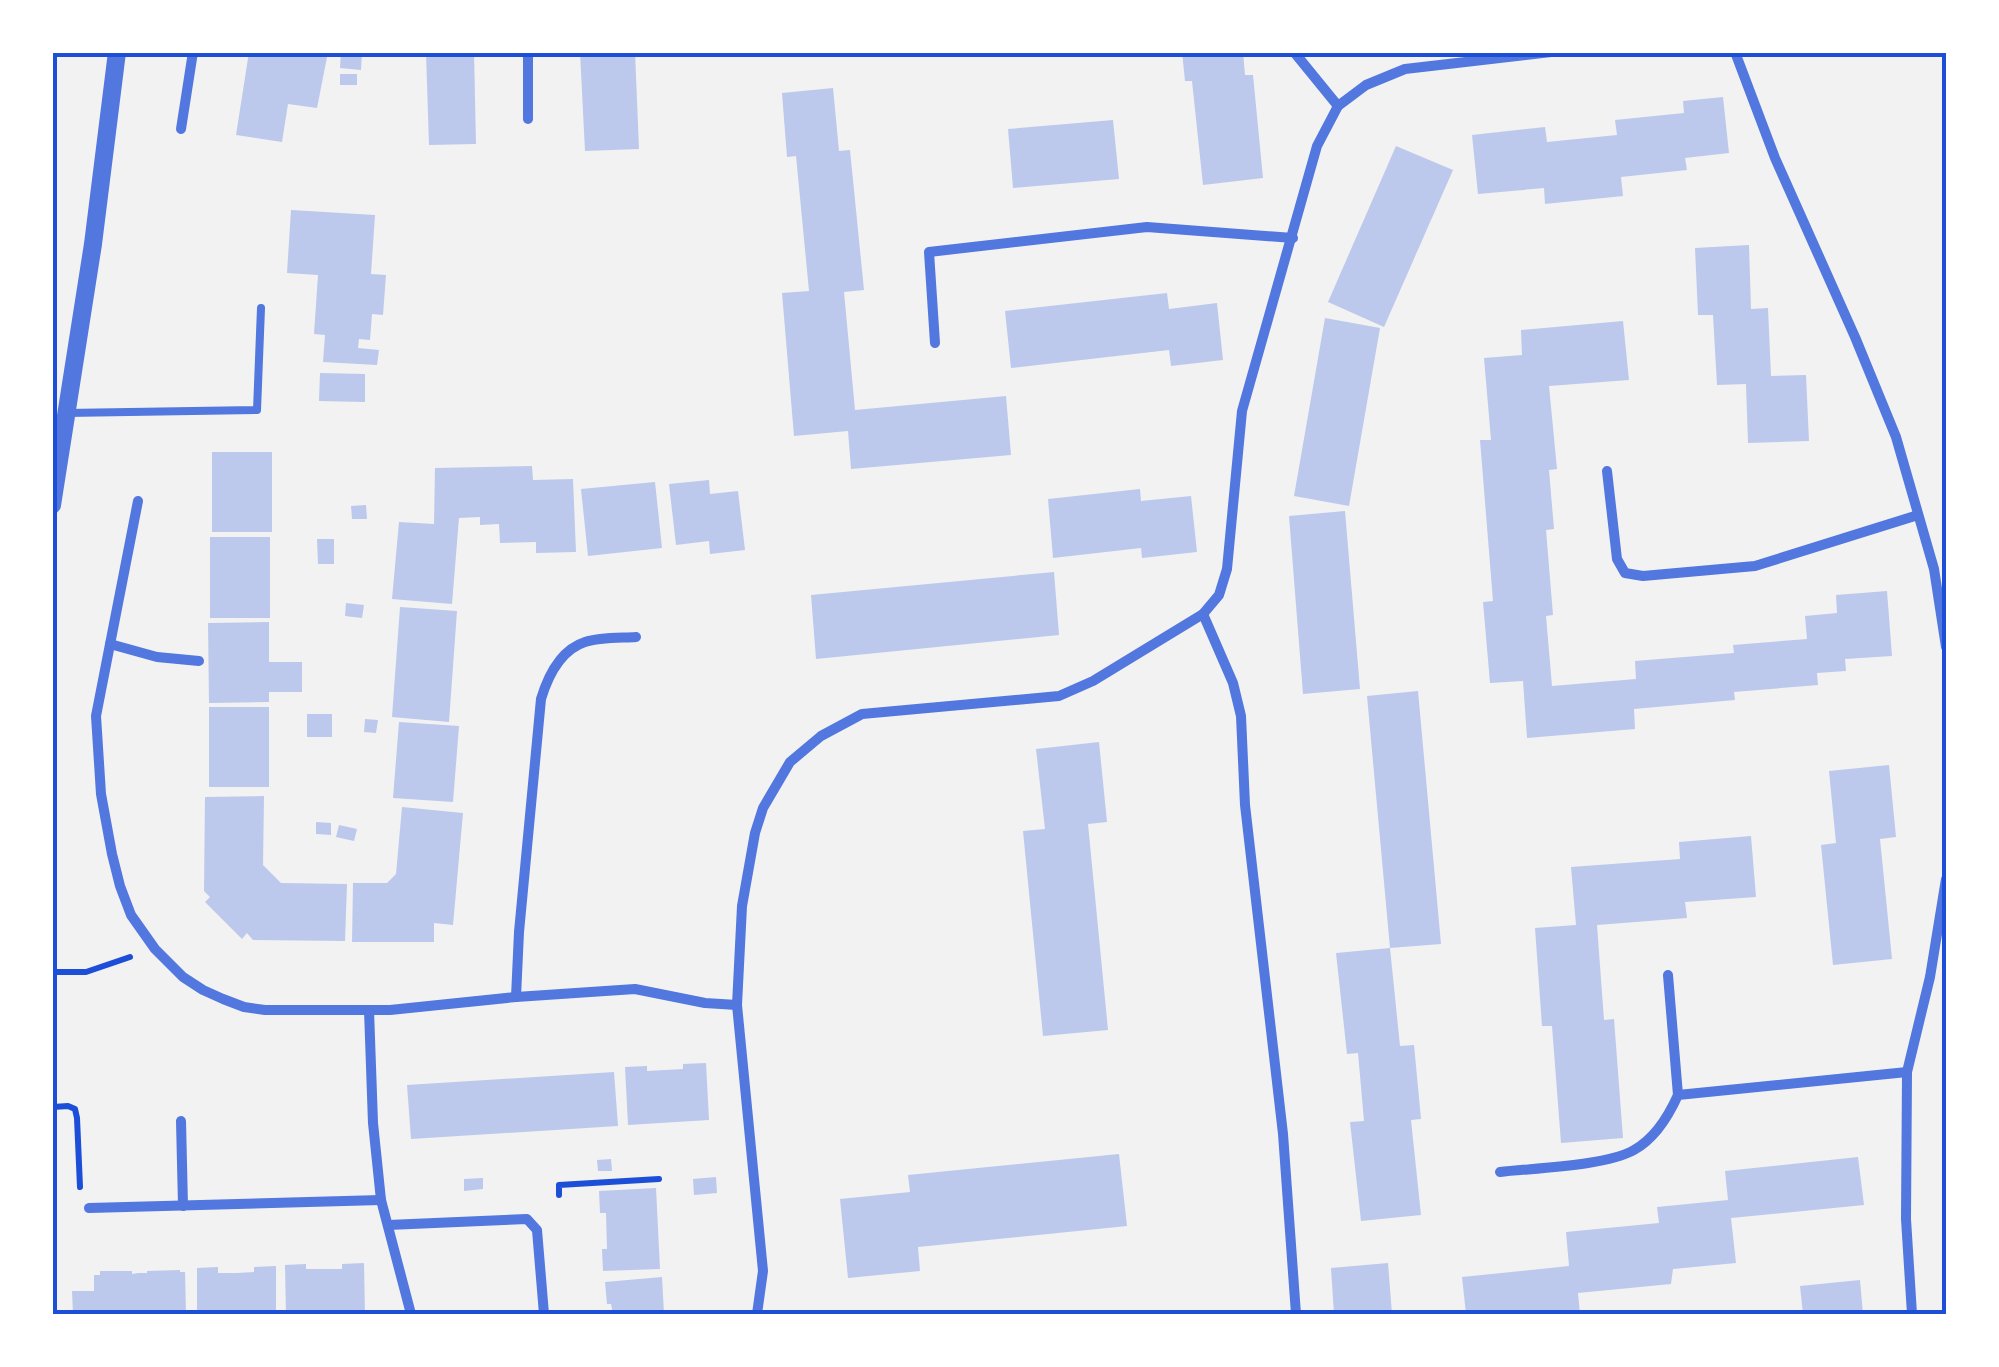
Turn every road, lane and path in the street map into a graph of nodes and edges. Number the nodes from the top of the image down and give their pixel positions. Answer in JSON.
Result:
{"nodes":[{"id":1,"x":117,"y":52,"type":"edge"},
{"id":2,"x":193,"y":52,"type":"edge"},
{"id":3,"x":528,"y":52,"type":"edge"},
{"id":4,"x":1294,"y":52,"type":"edge"},
{"id":5,"x":1551,"y":52,"type":"edge"},
{"id":6,"x":1735,"y":52,"type":"edge"},
{"id":7,"x":1338,"y":106,"type":"junction"},
{"id":8,"x":528,"y":119,"type":"dead end"},
{"id":9,"x":182,"y":128,"type":"dead end"},
{"id":10,"x":1292,"y":238,"type":"junction"},
{"id":11,"x":260,"y":308,"type":"dead end"},
{"id":12,"x":935,"y":343,"type":"dead end"},
{"id":13,"x":66,"y":413,"type":"junction"},
{"id":14,"x":1607,"y":471,"type":"dead end"},
{"id":15,"x":53,"y":494,"type":"edge"},
{"id":16,"x":138,"y":501,"type":"dead end"},
{"id":17,"x":1918,"y":515,"type":"junction"},
{"id":18,"x":1204,"y":614,"type":"junction"},
{"id":19,"x":636,"y":637,"type":"dead end"},
{"id":20,"x":110,"y":644,"type":"junction"},
{"id":21,"x":1946,"y":647,"type":"edge"},
{"id":22,"x":199,"y":661,"type":"dead end"},
{"id":23,"x":1946,"y":878,"type":"edge"},
{"id":24,"x":155,"y":948,"type":"junction"},
{"id":25,"x":52,"y":972,"type":"edge"},
{"id":26,"x":1668,"y":975,"type":"dead end"},
{"id":27,"x":516,"y":997,"type":"junction"},
{"id":28,"x":737,"y":1004,"type":"junction"},
{"id":29,"x":369,"y":1010,"type":"junction"},
{"id":30,"x":1907,"y":1072,"type":"junction"},
{"id":31,"x":1678,"y":1095,"type":"junction"},
{"id":32,"x":53,"y":1107,"type":"edge"},
{"id":33,"x":181,"y":1121,"type":"dead end"},
{"id":34,"x":1500,"y":1172,"type":"dead end"},
{"id":35,"x":660,"y":1179,"type":"dead end"},
{"id":36,"x":80,"y":1190,"type":"dead end"},
{"id":37,"x":560,"y":1195,"type":"dead end"},
{"id":38,"x":381,"y":1200,"type":"junction"},
{"id":39,"x":183,"y":1206,"type":"junction"},
{"id":40,"x":89,"y":1208,"type":"dead end"},
{"id":41,"x":388,"y":1225,"type":"junction"},
{"id":42,"x":411,"y":1314,"type":"edge"},
{"id":43,"x":544,"y":1314,"type":"edge"},
{"id":44,"x":758,"y":1314,"type":"edge"},
{"id":45,"x":1296,"y":1314,"type":"edge"},
{"id":46,"x":1912,"y":1314,"type":"edge"}],
"edges":[{"from":1,"to":13,"type":"street"},
{"from":2,"to":9,"type":"street"},
{"from":3,"to":8,"type":"street"},
{"from":4,"to":7,"type":"street"},
{"from":5,"to":7,"type":"street"},
{"from":6,"to":17,"type":"street"},
{"from":7,"to":10,"type":"street"},
{"from":10,"to":12,"type":"street"},
{"from":10,"to":18,"type":"street"},
{"from":11,"to":13,"type":"lane"},
{"from":13,"to":15,"type":"street"},
{"from":14,"to":17,"type":"street"},
{"from":16,"to":20,"type":"street"},
{"from":17,"to":21,"type":"street"},
{"from":18,"to":28,"type":"street"},
{"from":18,"to":45,"type":"street"},
{"from":19,"to":27,"type":"street"},
{"from":20,"to":22,"type":"street"},
{"from":20,"to":24,"type":"street"},
{"from":23,"to":30,"type":"street"},
{"from":24,"to":25,"type":"path"},
{"from":24,"to":29,"type":"street"},
{"from":26,"to":31,"type":"street"},
{"from":27,"to":28,"type":"street"},
{"from":27,"to":29,"type":"street"},
{"from":28,"to":44,"type":"street"},
{"from":29,"to":38,"type":"street"},
{"from":30,"to":31,"type":"street"},
{"from":30,"to":46,"type":"street"},
{"from":31,"to":34,"type":"street"},
{"from":32,"to":36,"type":"path"},
{"from":33,"to":39,"type":"street"},
{"from":35,"to":37,"type":"path"},
{"from":38,"to":39,"type":"street"},
{"from":38,"to":41,"type":"street"},
{"from":39,"to":40,"type":"street"},
{"from":41,"to":42,"type":"street"},
{"from":41,"to":43,"type":"street"}]}
